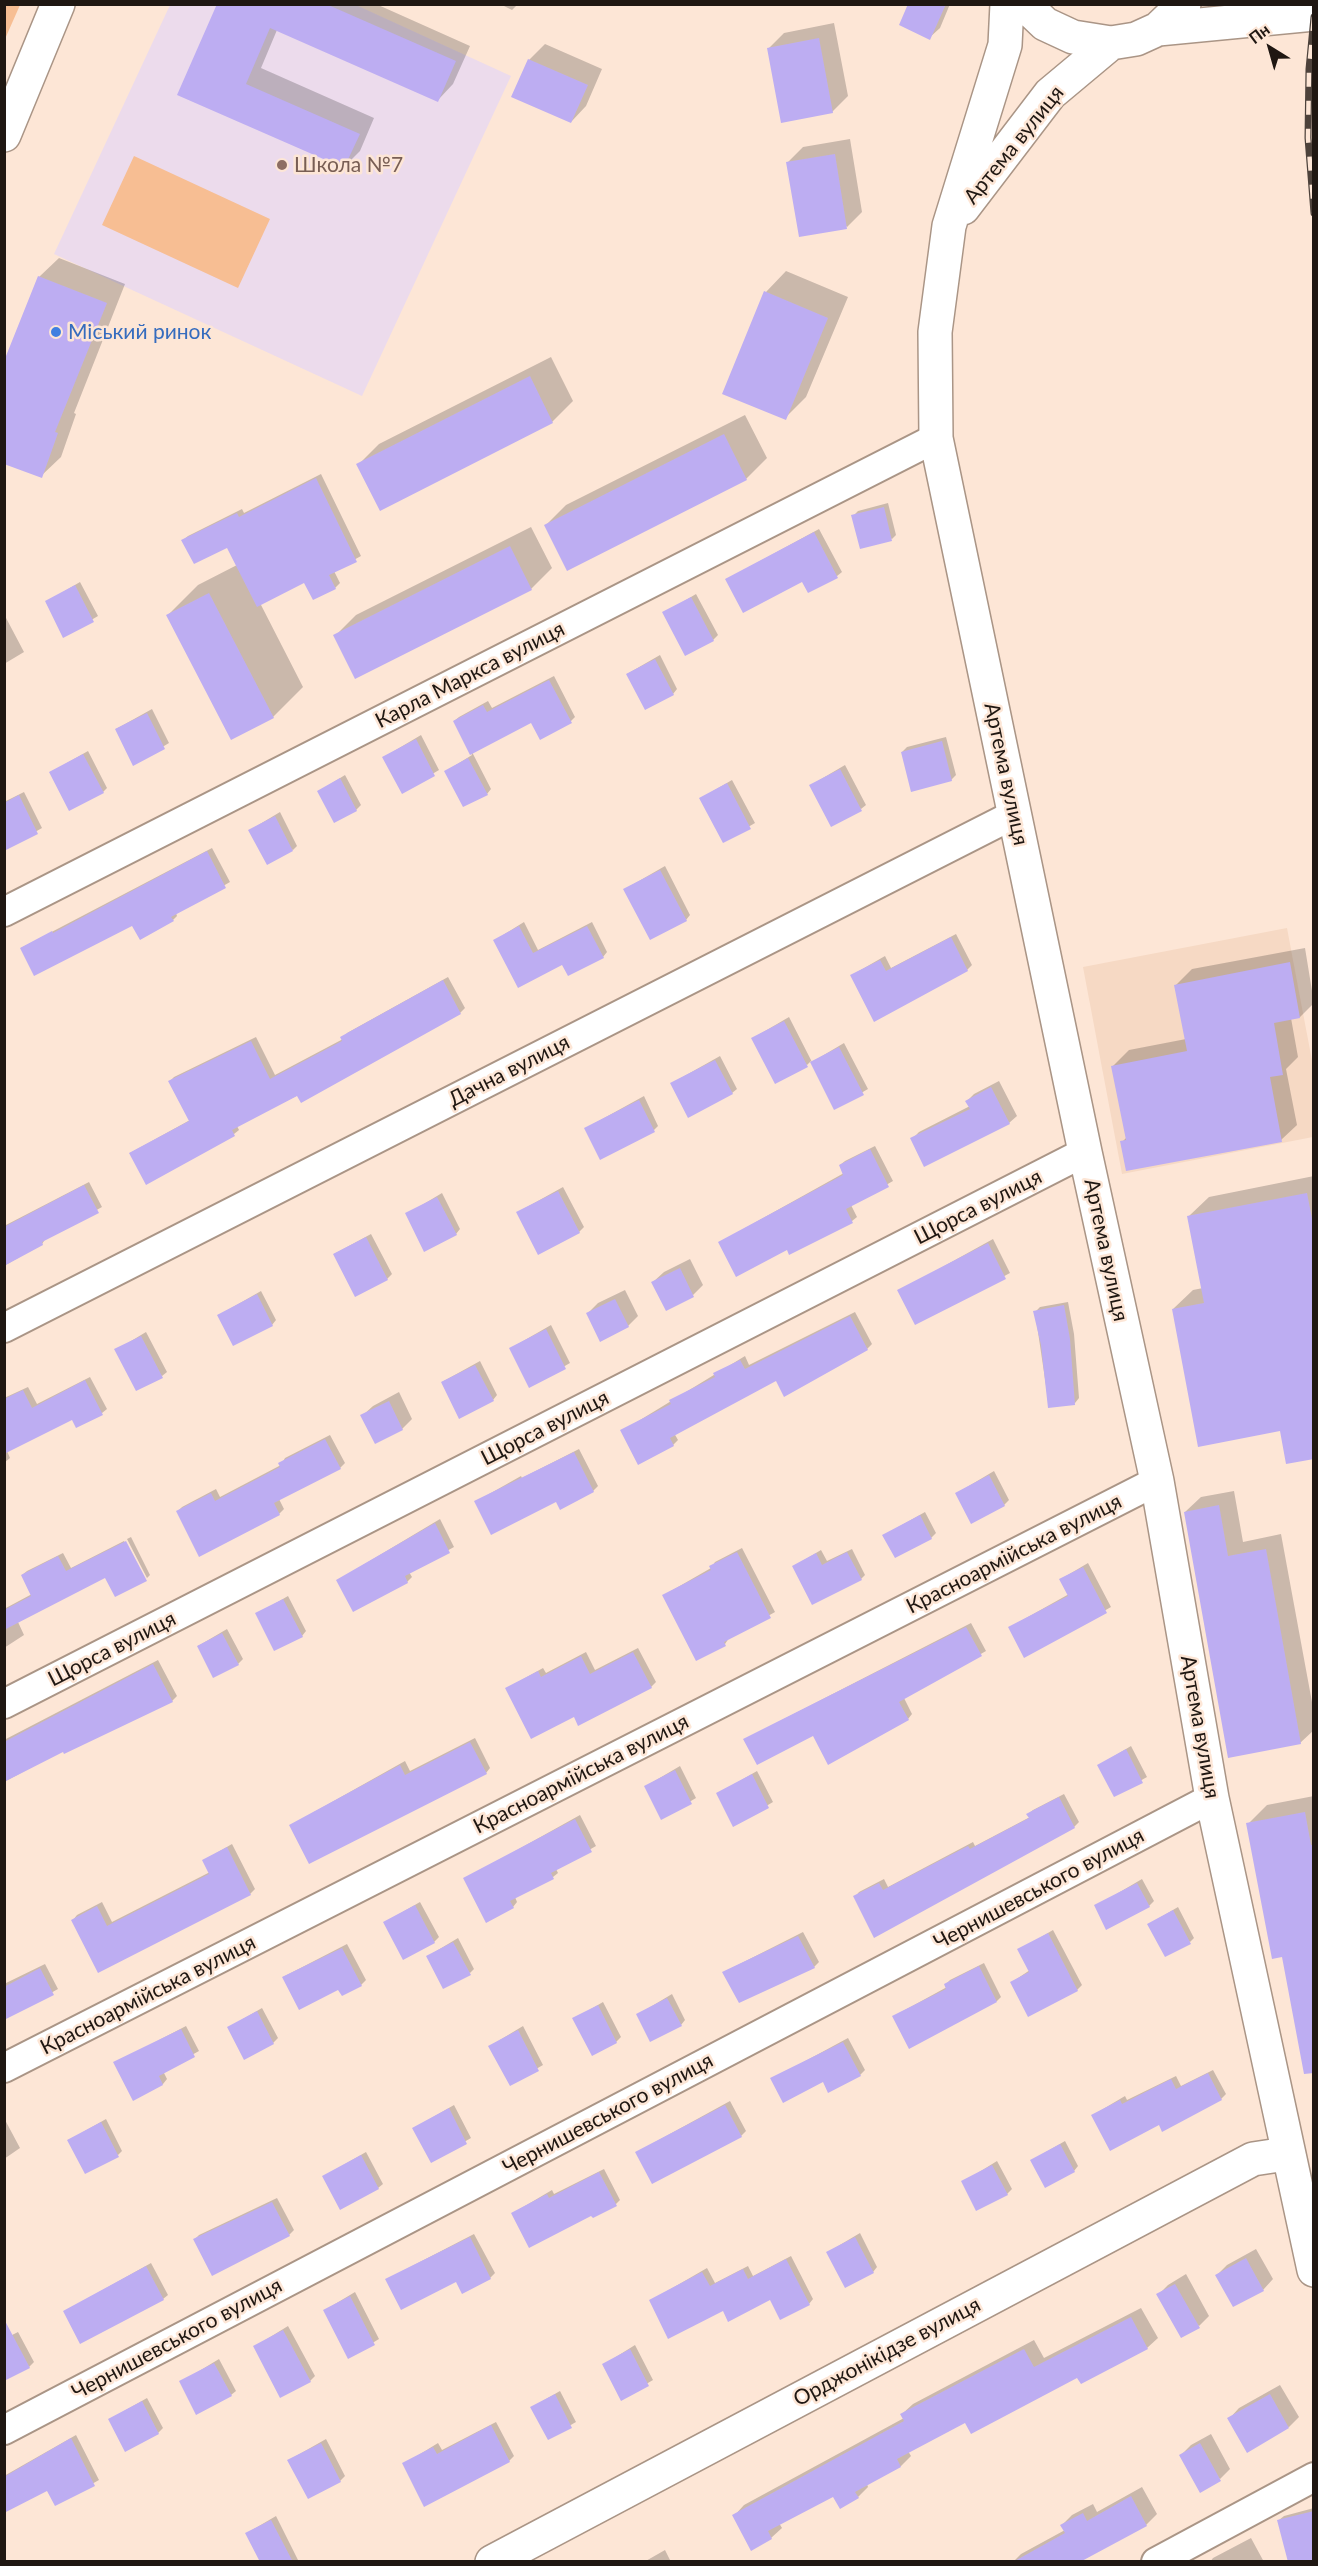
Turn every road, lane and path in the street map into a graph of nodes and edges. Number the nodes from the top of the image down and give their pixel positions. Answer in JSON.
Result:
{"nodes":[{"id":1,"x":58,"y":4,"type":"edge"},
{"id":2,"x":1007,"y":4,"type":"edge"},
{"id":3,"x":1024,"y":4,"type":"edge"},
{"id":4,"x":1184,"y":4,"type":"edge"},
{"id":5,"x":1314,"y":14,"type":"edge"},
{"id":6,"x":1158,"y":29,"type":"junction"},
{"id":7,"x":1111,"y":43,"type":"junction"},
{"id":8,"x":4,"y":135,"type":"edge"},
{"id":9,"x":949,"y":226,"type":"junction"},
{"id":10,"x":936,"y":438,"type":"junction"},
{"id":11,"x":1015,"y":814,"type":"junction"},
{"id":12,"x":4,"y":912,"type":"edge"},
{"id":13,"x":1085,"y":1152,"type":"junction"},
{"id":14,"x":4,"y":1328,"type":"edge"},
{"id":15,"x":1157,"y":1481,"type":"junction"},
{"id":16,"x":4,"y":1704,"type":"edge"},
{"id":17,"x":1212,"y":1798,"type":"junction"},
{"id":18,"x":4,"y":2068,"type":"edge"},
{"id":19,"x":1286,"y":2154,"type":"junction"},
{"id":20,"x":1314,"y":2271,"type":"edge"},
{"id":21,"x":4,"y":2430,"type":"edge"},
{"id":22,"x":1314,"y":2476,"type":"edge"},
{"id":23,"x":492,"y":2562,"type":"edge"},
{"id":24,"x":1156,"y":2562,"type":"edge"}],
"edges":[{"from":1,"to":8,"type":"main road"},
{"from":2,"to":9,"type":"main road","name":"Артема вулиця"},
{"from":3,"to":7,"type":"main road"},
{"from":4,"to":6,"type":"main road"},
{"from":5,"to":6,"type":"main road"},
{"from":6,"to":7,"type":"main road"},
{"from":7,"to":9,"type":"main road","name":"Артема вулиця"},
{"from":9,"to":10,"type":"main road","name":"Артема вулиця"},
{"from":10,"to":11,"type":"main road","name":"Артема вулиця"},
{"from":10,"to":12,"type":"street","name":"Карла Маркса вулиця"},
{"from":11,"to":13,"type":"main road","name":"Артема вулиця"},
{"from":11,"to":14,"type":"street","name":"Дачна вулиця"},
{"from":13,"to":15,"type":"main road","name":"Артема вулиця"},
{"from":13,"to":16,"type":"street","name":"Щорса вулиця"},
{"from":15,"to":17,"type":"main road","name":"Артема вулиця"},
{"from":15,"to":18,"type":"street","name":"Красноармійська вулиця"},
{"from":17,"to":19,"type":"main road","name":"Артема вулиця"},
{"from":17,"to":21,"type":"street","name":"Чернишевського вулиця"},
{"from":19,"to":20,"type":"main road","name":"Артема вулиця"},
{"from":19,"to":23,"type":"main road","name":"Орджонікідзе вулиця"},
{"from":22,"to":24,"type":"street"}]}
